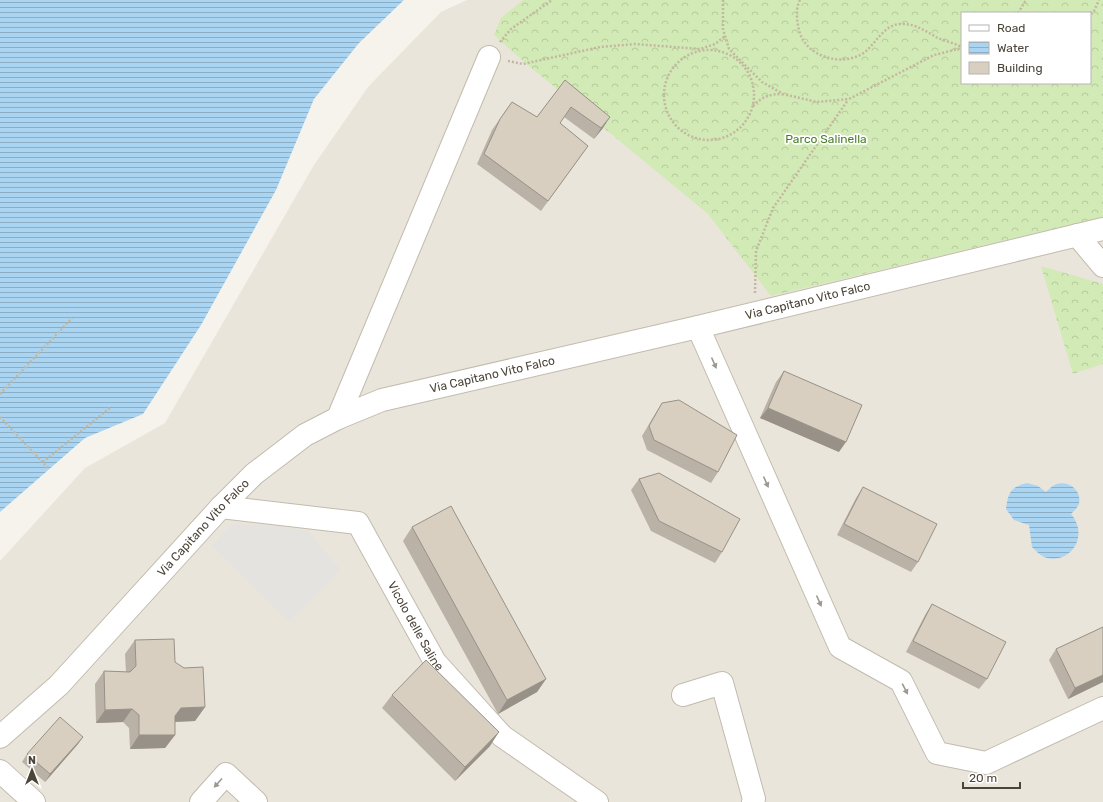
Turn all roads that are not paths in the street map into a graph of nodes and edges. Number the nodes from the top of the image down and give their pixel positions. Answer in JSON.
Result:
{"nodes":[{"id":1,"x":489,"y":57,"type":"road end"},
{"id":2,"x":1103,"y":229,"type":"edge"},
{"id":3,"x":1077,"y":235,"type":"junction"},
{"id":4,"x":1103,"y":266,"type":"edge"},
{"id":5,"x":698,"y":327,"type":"junction"},
{"id":6,"x":338,"y":418,"type":"junction"},
{"id":7,"x":221,"y":507,"type":"junction"},
{"id":8,"x":683,"y":695,"type":"dead end"},
{"id":9,"x":1103,"y":708,"type":"edge"},
{"id":10,"x":0,"y":737,"type":"edge"},
{"id":11,"x":0,"y":771,"type":"edge"},
{"id":12,"x":34,"y":802,"type":"edge"},
{"id":13,"x":201,"y":802,"type":"edge"},
{"id":14,"x":256,"y":802,"type":"edge"},
{"id":15,"x":597,"y":802,"type":"edge"},
{"id":16,"x":753,"y":802,"type":"edge"}],
"edges":[{"from":1,"to":6,"type":"street"},
{"from":2,"to":3,"type":"street","name":"Via Capitano Vito Falco"},
{"from":3,"to":4,"type":"street"},
{"from":3,"to":5,"type":"street","name":"Via Capitano Vito Falco"},
{"from":5,"to":6,"type":"street","name":"Via Capitano Vito Falco"},
{"from":5,"to":9,"type":"street","one_way":true},
{"from":6,"to":7,"type":"street","name":"Via Capitano Vito Falco"},
{"from":7,"to":10,"type":"street","name":"Via Capitano Vito Falco"},
{"from":7,"to":15,"type":"street","name":"Vicolo delle Saline"},
{"from":8,"to":16,"type":"street"},
{"from":11,"to":12,"type":"street"},
{"from":14,"to":13,"type":"street","one_way":true}]}
